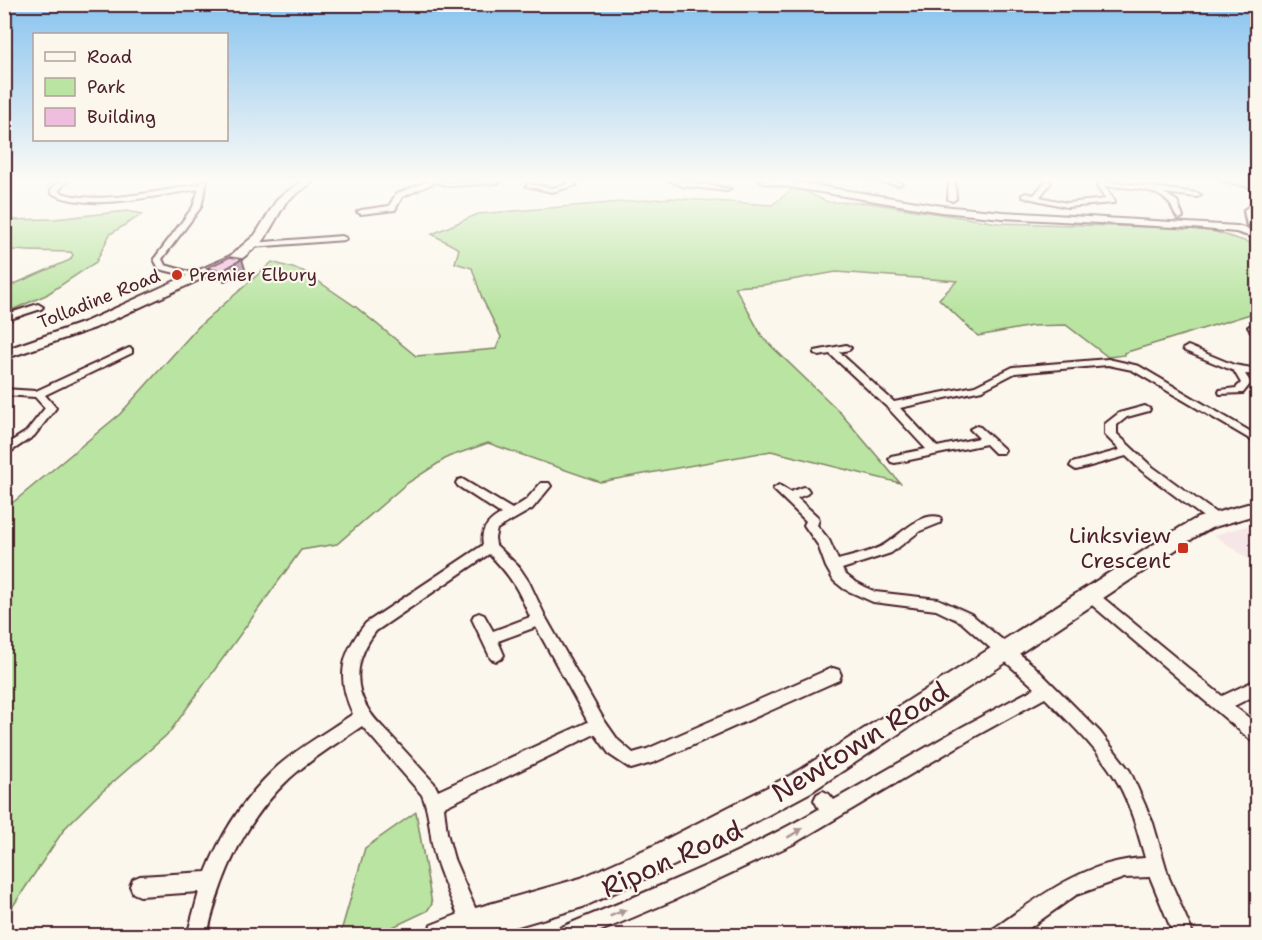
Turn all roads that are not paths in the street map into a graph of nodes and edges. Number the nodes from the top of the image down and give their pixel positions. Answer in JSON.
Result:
{"nodes":[{"id":1,"x":185,"y":224,"type":"edge"},
{"id":2,"x":269,"y":224,"type":"edge"},
{"id":3,"x":1151,"y":224,"type":"edge"},
{"id":4,"x":1254,"y":224,"type":"edge"},
{"id":5,"x":1237,"y":229,"type":"junction"},
{"id":6,"x":1257,"y":236,"type":"edge"},
{"id":7,"x":342,"y":238,"type":"dead end"},
{"id":8,"x":252,"y":245,"type":"junction"},
{"id":9,"x":197,"y":277,"type":"junction"},
{"id":10,"x":38,"y":307,"type":"dead end"},
{"id":11,"x":4,"y":318,"type":"edge"},
{"id":12,"x":846,"y":348,"type":"dead end"},
{"id":13,"x":1188,"y":348,"type":"dead end"},
{"id":14,"x":129,"y":351,"type":"dead end"},
{"id":15,"x":832,"y":351,"type":"junction"},
{"id":16,"x":819,"y":353,"type":"dead end"},
{"id":17,"x":4,"y":356,"type":"edge"},
{"id":18,"x":1238,"y":370,"type":"junction"},
{"id":19,"x":1257,"y":372,"type":"edge"},
{"id":20,"x":4,"y":392,"type":"edge"},
{"id":21,"x":1224,"y":392,"type":"dead end"},
{"id":22,"x":39,"y":394,"type":"junction"},
{"id":23,"x":892,"y":406,"type":"junction"},
{"id":24,"x":1145,"y":409,"type":"dead end"},
{"id":25,"x":976,"y":429,"type":"dead end"},
{"id":26,"x":988,"y":440,"type":"junction"},
{"id":27,"x":1257,"y":441,"type":"edge"},
{"id":28,"x":933,"y":450,"type":"junction"},
{"id":29,"x":999,"y":450,"type":"dead end"},
{"id":30,"x":4,"y":452,"type":"edge"},
{"id":31,"x":1128,"y":452,"type":"junction"},
{"id":32,"x":895,"y":459,"type":"dead end"},
{"id":33,"x":1076,"y":466,"type":"dead end"},
{"id":34,"x":462,"y":483,"type":"dead end"},
{"id":35,"x":544,"y":486,"type":"dead end"},
{"id":36,"x":803,"y":491,"type":"dead end"},
{"id":37,"x":1257,"y":507,"type":"edge"},
{"id":38,"x":510,"y":514,"type":"junction"},
{"id":39,"x":1215,"y":519,"type":"junction"},
{"id":40,"x":935,"y":520,"type":"dead end"},
{"id":41,"x":490,"y":547,"type":"junction"},
{"id":42,"x":833,"y":567,"type":"junction"},
{"id":43,"x":1091,"y":596,"type":"junction"},
{"id":44,"x":479,"y":619,"type":"dead end"},
{"id":45,"x":539,"y":620,"type":"junction"},
{"id":46,"x":489,"y":638,"type":"junction"},
{"id":47,"x":1007,"y":651,"type":"junction"},
{"id":48,"x":496,"y":655,"type":"dead end"},
{"id":49,"x":833,"y":675,"type":"dead end"},
{"id":50,"x":1257,"y":686,"type":"edge"},
{"id":51,"x":1046,"y":690,"type":"junction"},
{"id":52,"x":1220,"y":705,"type":"junction"},
{"id":53,"x":363,"y":716,"type":"junction"},
{"id":54,"x":598,"y":725,"type":"junction"},
{"id":55,"x":1257,"y":736,"type":"edge"},
{"id":56,"x":434,"y":802,"type":"junction"},
{"id":57,"x":1156,"y":867,"type":"junction"},
{"id":58,"x":212,"y":880,"type":"junction"},
{"id":59,"x":141,"y":886,"type":"dead end"},
{"id":60,"x":461,"y":930,"type":"edge"},
{"id":61,"x":197,"y":936,"type":"edge"},
{"id":62,"x":564,"y":936,"type":"edge"},
{"id":63,"x":1000,"y":936,"type":"edge"},
{"id":64,"x":1184,"y":936,"type":"edge"}],
"edges":[{"from":1,"to":9,"type":"street"},
{"from":2,"to":8,"type":"main road","name":"Tolladine Road"},
{"from":3,"to":5,"type":"main road"},
{"from":4,"to":5,"type":"main road"},
{"from":5,"to":6,"type":"main road"},
{"from":7,"to":8,"type":"street"},
{"from":8,"to":9,"type":"main road","name":"Tolladine Road"},
{"from":9,"to":17,"type":"main road","name":"Tolladine Road"},
{"from":10,"to":11,"type":"street"},
{"from":12,"to":15,"type":"street"},
{"from":13,"to":18,"type":"street"},
{"from":14,"to":22,"type":"street"},
{"from":15,"to":16,"type":"street"},
{"from":15,"to":23,"type":"street"},
{"from":18,"to":19,"type":"street"},
{"from":18,"to":21,"type":"street"},
{"from":20,"to":22,"type":"street"},
{"from":22,"to":30,"type":"street"},
{"from":23,"to":27,"type":"street"},
{"from":23,"to":28,"type":"street"},
{"from":24,"to":31,"type":"street"},
{"from":25,"to":26,"type":"street"},
{"from":26,"to":28,"type":"street"},
{"from":26,"to":29,"type":"street"},
{"from":28,"to":32,"type":"street"},
{"from":31,"to":33,"type":"street"},
{"from":31,"to":39,"type":"street"},
{"from":34,"to":38,"type":"street"},
{"from":35,"to":38,"type":"street"},
{"from":36,"to":42,"type":"street"},
{"from":37,"to":39,"type":"main road","name":"Newtown Road"},
{"from":38,"to":41,"type":"street"},
{"from":39,"to":43,"type":"main road","name":"Newtown Road"},
{"from":40,"to":42,"type":"street"},
{"from":41,"to":45,"type":"street"},
{"from":41,"to":53,"type":"street"},
{"from":42,"to":47,"type":"street"},
{"from":43,"to":47,"type":"main road","name":"Newtown Road"},
{"from":43,"to":52,"type":"street"},
{"from":44,"to":46,"type":"street"},
{"from":45,"to":46,"type":"street"},
{"from":45,"to":54,"type":"street"},
{"from":46,"to":48,"type":"street"},
{"from":47,"to":51,"type":"street"},
{"from":47,"to":60,"type":"main road","name":"Newtown Road"},
{"from":49,"to":54,"type":"street"},
{"from":50,"to":52,"type":"street"},
{"from":51,"to":57,"type":"street"},
{"from":62,"to":51,"type":"street","name":"Ripon Road","one_way":true},
{"from":52,"to":55,"type":"street"},
{"from":53,"to":56,"type":"street"},
{"from":53,"to":58,"type":"street"},
{"from":54,"to":56,"type":"street"},
{"from":56,"to":60,"type":"street"},
{"from":57,"to":63,"type":"street"},
{"from":57,"to":64,"type":"street"},
{"from":58,"to":59,"type":"street"},
{"from":58,"to":61,"type":"street"}]}
